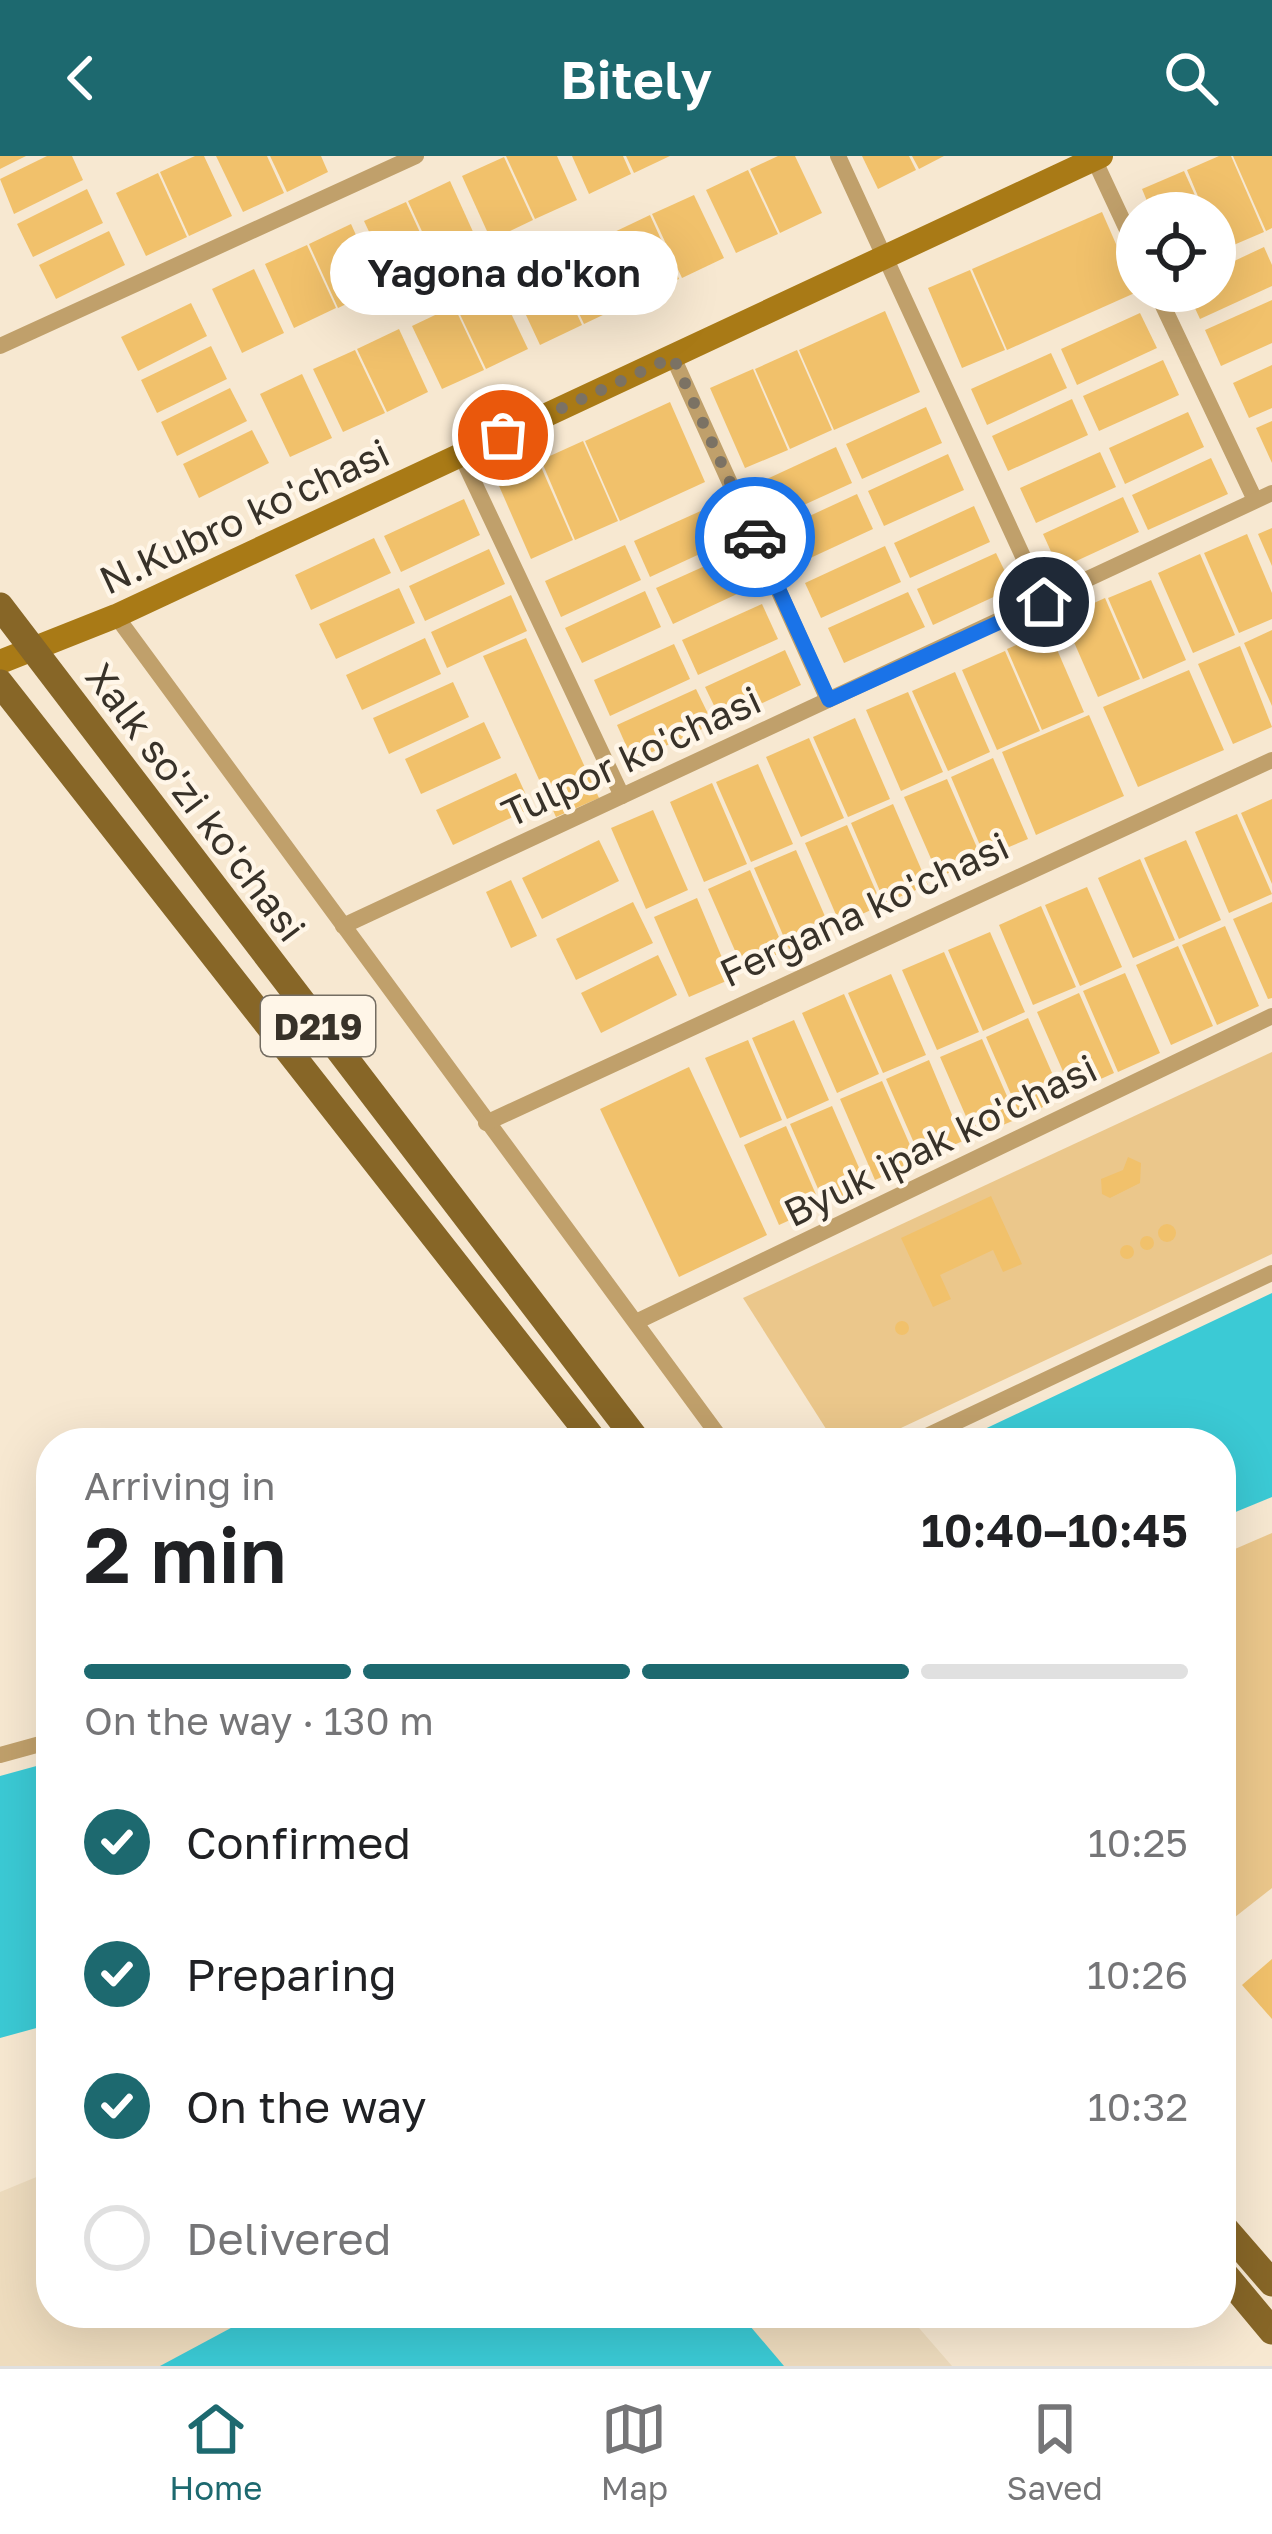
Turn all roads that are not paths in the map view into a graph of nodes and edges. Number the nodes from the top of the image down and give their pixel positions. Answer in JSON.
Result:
{"nodes":[{"id":1,"x":416,"y":156,"type":"edge"},
{"id":2,"x":838,"y":156,"type":"edge"},
{"id":3,"x":1097,"y":157,"type":"edge"},
{"id":4,"x":1116,"y":201,"type":"edge"},
{"id":5,"x":884,"y":255,"type":"junction"},
{"id":6,"x":1167,"y":312,"type":"edge"},
{"id":7,"x":0,"y":346,"type":"edge"},
{"id":8,"x":673,"y":357,"type":"junction"},
{"id":9,"x":461,"y":455,"type":"junction"},
{"id":10,"x":1264,"y":496,"type":"edge"},
{"id":11,"x":1044,"y":602,"type":"junction"},
{"id":12,"x":0,"y":606,"type":"edge"},
{"id":13,"x":116,"y":616,"type":"junction"},
{"id":14,"x":32,"y":650,"type":"junction"},
{"id":15,"x":0,"y":662,"type":"edge"},
{"id":16,"x":0,"y":683,"type":"edge"},
{"id":17,"x":829,"y":700,"type":"junction"},
{"id":18,"x":1272,"y":760,"type":"edge"},
{"id":19,"x":622,"y":796,"type":"junction"},
{"id":20,"x":343,"y":926,"type":"junction"},
{"id":21,"x":1272,"y":1016,"type":"edge"},
{"id":22,"x":486,"y":1123,"type":"junction"},
{"id":23,"x":1272,"y":1273,"type":"edge"},
{"id":24,"x":636,"y":1322,"type":"junction"},
{"id":25,"x":584,"y":1428,"type":"edge"},
{"id":26,"x":628,"y":1428,"type":"edge"},
{"id":27,"x":713,"y":1428,"type":"edge"},
{"id":28,"x":944,"y":1428,"type":"edge"},
{"id":29,"x":36,"y":1745,"type":"edge"},
{"id":30,"x":0,"y":1755,"type":"edge"},
{"id":31,"x":1236,"y":2241,"type":"edge"},
{"id":32,"x":1272,"y":2283,"type":"edge"},
{"id":33,"x":1236,"y":2288,"type":"edge"},
{"id":34,"x":1272,"y":2331,"type":"edge"}],
"edges":[{"from":1,"to":7,"type":"street"},
{"from":2,"to":5,"type":"street"},
{"from":3,"to":4,"type":"street"},
{"from":3,"to":5,"type":"street","name":"N.Kubro ko'chasi"},
{"from":5,"to":8,"type":"street","name":"N.Kubro ko'chasi"},
{"from":5,"to":11,"type":"street"},
{"from":6,"to":10,"type":"street"},
{"from":8,"to":9,"type":"street","name":"N.Kubro ko'chasi"},
{"from":8,"to":17,"type":"street"},
{"from":9,"to":13,"type":"street","name":"N.Kubro ko'chasi"},
{"from":9,"to":19,"type":"street"},
{"from":10,"to":11,"type":"street","name":"Tulpor ko'chasi"},
{"from":11,"to":17,"type":"street","name":"Tulpor ko'chasi"},
{"from":12,"to":14,"type":"main road","name":"Xalk so'zi ko'chasi","number":"D219"},
{"from":13,"to":14,"type":"street","name":"N.Kubro ko'chasi"},
{"from":13,"to":20,"type":"street"},
{"from":14,"to":15,"type":"street","name":"N.Kubro ko'chasi"},
{"from":14,"to":26,"type":"main road","name":"Xalk so'zi ko'chasi","number":"D219"},
{"from":16,"to":25,"type":"main road","name":"Xalk so'zi ko'chasi","number":"D219"},
{"from":17,"to":19,"type":"street","name":"Tulpor ko'chasi"},
{"from":18,"to":22,"type":"street","name":"Fergana ko'chasi"},
{"from":19,"to":20,"type":"street","name":"Tulpor ko'chasi"},
{"from":20,"to":22,"type":"street"},
{"from":21,"to":24,"type":"street","name":"Byuk ipak ko'chasi"},
{"from":22,"to":24,"type":"street"},
{"from":23,"to":28,"type":"street"},
{"from":24,"to":27,"type":"street"},
{"from":29,"to":30,"type":"street"},
{"from":31,"to":32,"type":"main road"},
{"from":33,"to":34,"type":"main road"}]}
